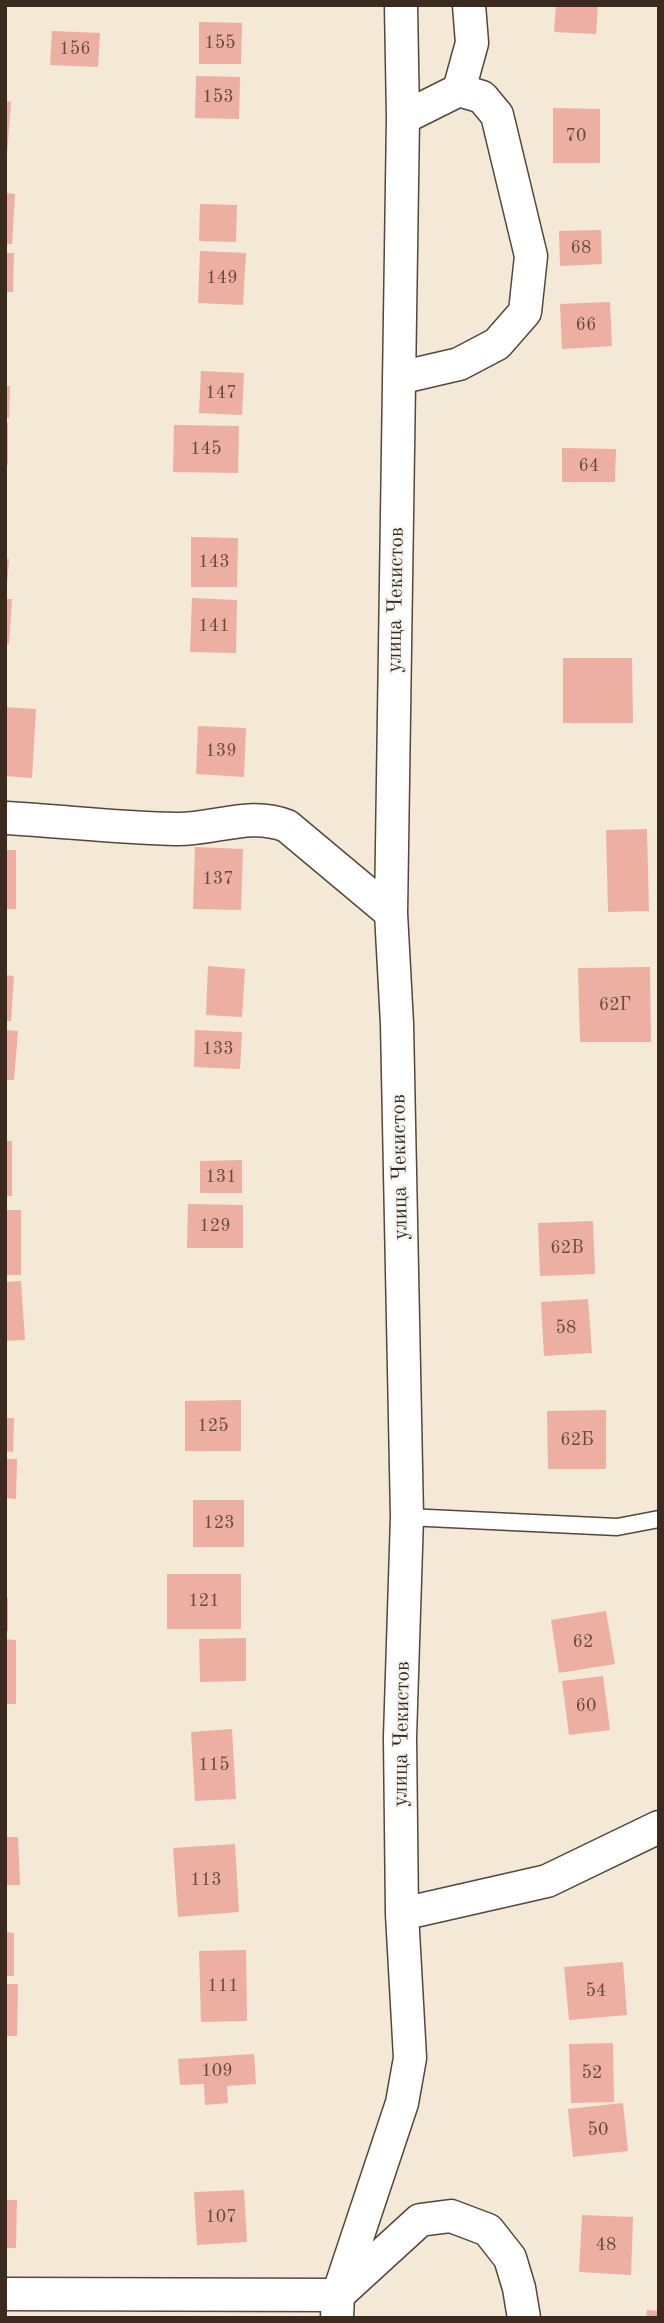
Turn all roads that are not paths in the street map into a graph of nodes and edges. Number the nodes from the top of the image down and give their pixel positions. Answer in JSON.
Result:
{"nodes":[{"id":1,"x":401,"y":5,"type":"edge"},
{"id":2,"x":470,"y":5,"type":"edge"},
{"id":3,"x":459,"y":90,"type":"junction"},
{"id":4,"x":403,"y":118,"type":"junction"},
{"id":5,"x":399,"y":378,"type":"junction"},
{"id":6,"x":5,"y":818,"type":"edge"},
{"id":7,"x":391,"y":913,"type":"junction"},
{"id":8,"x":407,"y":1517,"type":"junction"},
{"id":9,"x":659,"y":1519,"type":"edge"},
{"id":10,"x":659,"y":1827,"type":"edge"},
{"id":11,"x":402,"y":1914,"type":"junction"},
{"id":12,"x":5,"y":2294,"type":"edge"},
{"id":13,"x":337,"y":2306,"type":"edge"},
{"id":14,"x":524,"y":2318,"type":"edge"}],
"edges":[{"from":1,"to":4,"type":"street","name":"улица Чекистов"},
{"from":2,"to":3,"type":"street"},
{"from":3,"to":4,"type":"street"},
{"from":3,"to":5,"type":"street"},
{"from":4,"to":5,"type":"street","name":"улица Чекистов"},
{"from":5,"to":7,"type":"street","name":"улица Чекистов"},
{"from":6,"to":7,"type":"street"},
{"from":7,"to":8,"type":"street","name":"улица Чекистов"},
{"from":8,"to":9,"type":"lane"},
{"from":8,"to":11,"type":"street","name":"улица Чекистов"},
{"from":10,"to":11,"type":"street"},
{"from":11,"to":13,"type":"street","name":"улица Чекистов"},
{"from":12,"to":13,"type":"street"},
{"from":13,"to":14,"type":"street"}]}
